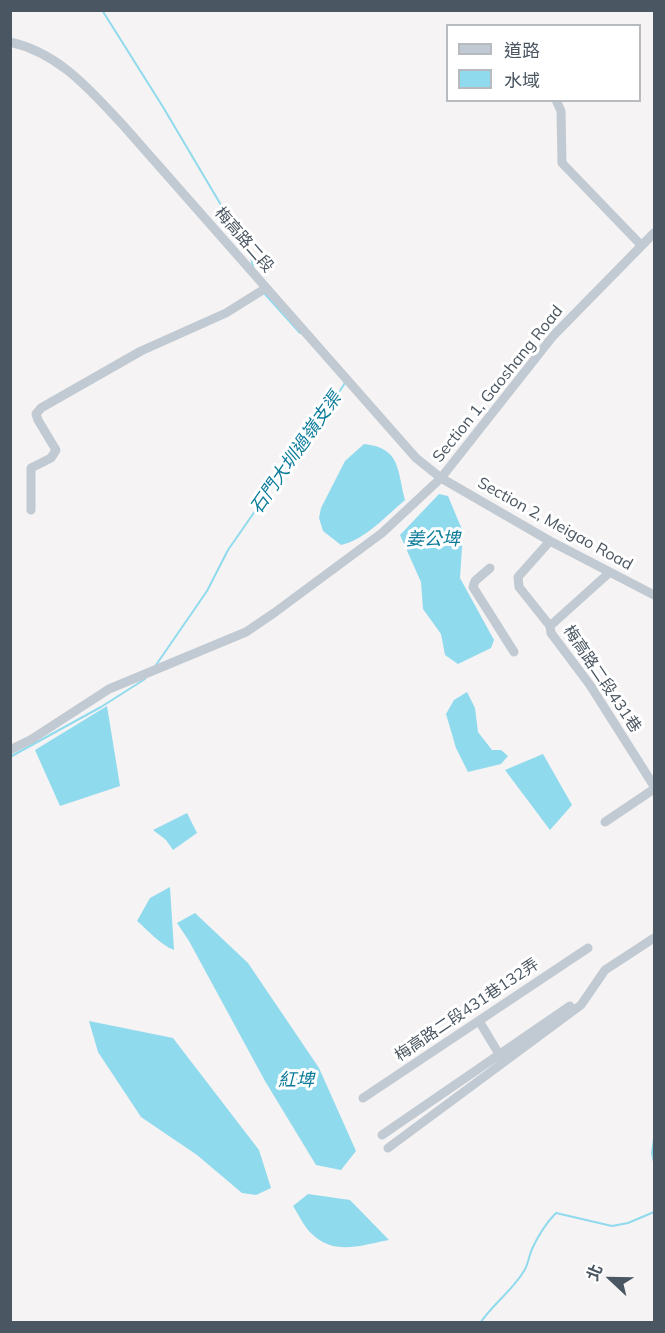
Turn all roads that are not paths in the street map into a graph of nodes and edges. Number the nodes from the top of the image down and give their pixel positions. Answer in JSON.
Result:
{"nodes":[{"id":1,"x":10,"y":42,"type":"edge"},
{"id":2,"x":557,"y":102,"type":"edge"},
{"id":3,"x":654,"y":233,"type":"edge"},
{"id":4,"x":641,"y":245,"type":"junction"},
{"id":5,"x":263,"y":290,"type":"junction"},
{"id":6,"x":441,"y":478,"type":"junction"},
{"id":7,"x":31,"y":510,"type":"dead end"},
{"id":8,"x":550,"y":541,"type":"junction"},
{"id":9,"x":490,"y":568,"type":"dead end"},
{"id":10,"x":610,"y":572,"type":"junction"},
{"id":11,"x":654,"y":595,"type":"edge"},
{"id":12,"x":550,"y":626,"type":"junction"},
{"id":13,"x":514,"y":652,"type":"dead end"},
{"id":14,"x":10,"y":750,"type":"edge"},
{"id":15,"x":653,"y":782,"type":"edge"},
{"id":16,"x":604,"y":822,"type":"dead end"},
{"id":17,"x":654,"y":938,"type":"edge"},
{"id":18,"x":588,"y":948,"type":"dead end"},
{"id":19,"x":586,"y":998,"type":"junction"},
{"id":20,"x":479,"y":1021,"type":"junction"},
{"id":21,"x":499,"y":1054,"type":"junction"},
{"id":22,"x":363,"y":1098,"type":"dead end"},
{"id":23,"x":382,"y":1135,"type":"dead end"},
{"id":24,"x":388,"y":1148,"type":"dead end"}],
"edges":[{"from":1,"to":5,"type":"street","name":"梅高路二段"},
{"from":2,"to":4,"type":"street"},
{"from":3,"to":4,"type":"street","name":"Section 1, Gaoshang Road"},
{"from":4,"to":6,"type":"street","name":"Section 1, Gaoshang Road"},
{"from":5,"to":6,"type":"street","name":"梅高路二段"},
{"from":5,"to":7,"type":"street"},
{"from":6,"to":8,"type":"street","name":"Section 2, Meigao Road"},
{"from":6,"to":14,"type":"street","name":"Section 1, Gaoshang Road"},
{"from":8,"to":10,"type":"street","name":"Section 2, Meigao Road"},
{"from":8,"to":12,"type":"street"},
{"from":9,"to":13,"type":"street"},
{"from":10,"to":11,"type":"street","name":"Section 2, Meigao Road"},
{"from":10,"to":12,"type":"street","name":"梅高路二段431巷"},
{"from":12,"to":15,"type":"street","name":"梅高路二段431巷"},
{"from":15,"to":16,"type":"street"},
{"from":17,"to":19,"type":"street"},
{"from":18,"to":20,"type":"street","name":"梅高路二段431巷132弄"},
{"from":19,"to":21,"type":"street"},
{"from":19,"to":24,"type":"street"},
{"from":20,"to":21,"type":"street"},
{"from":20,"to":22,"type":"street","name":"梅高路二段431巷132弄"},
{"from":21,"to":23,"type":"street"}]}
